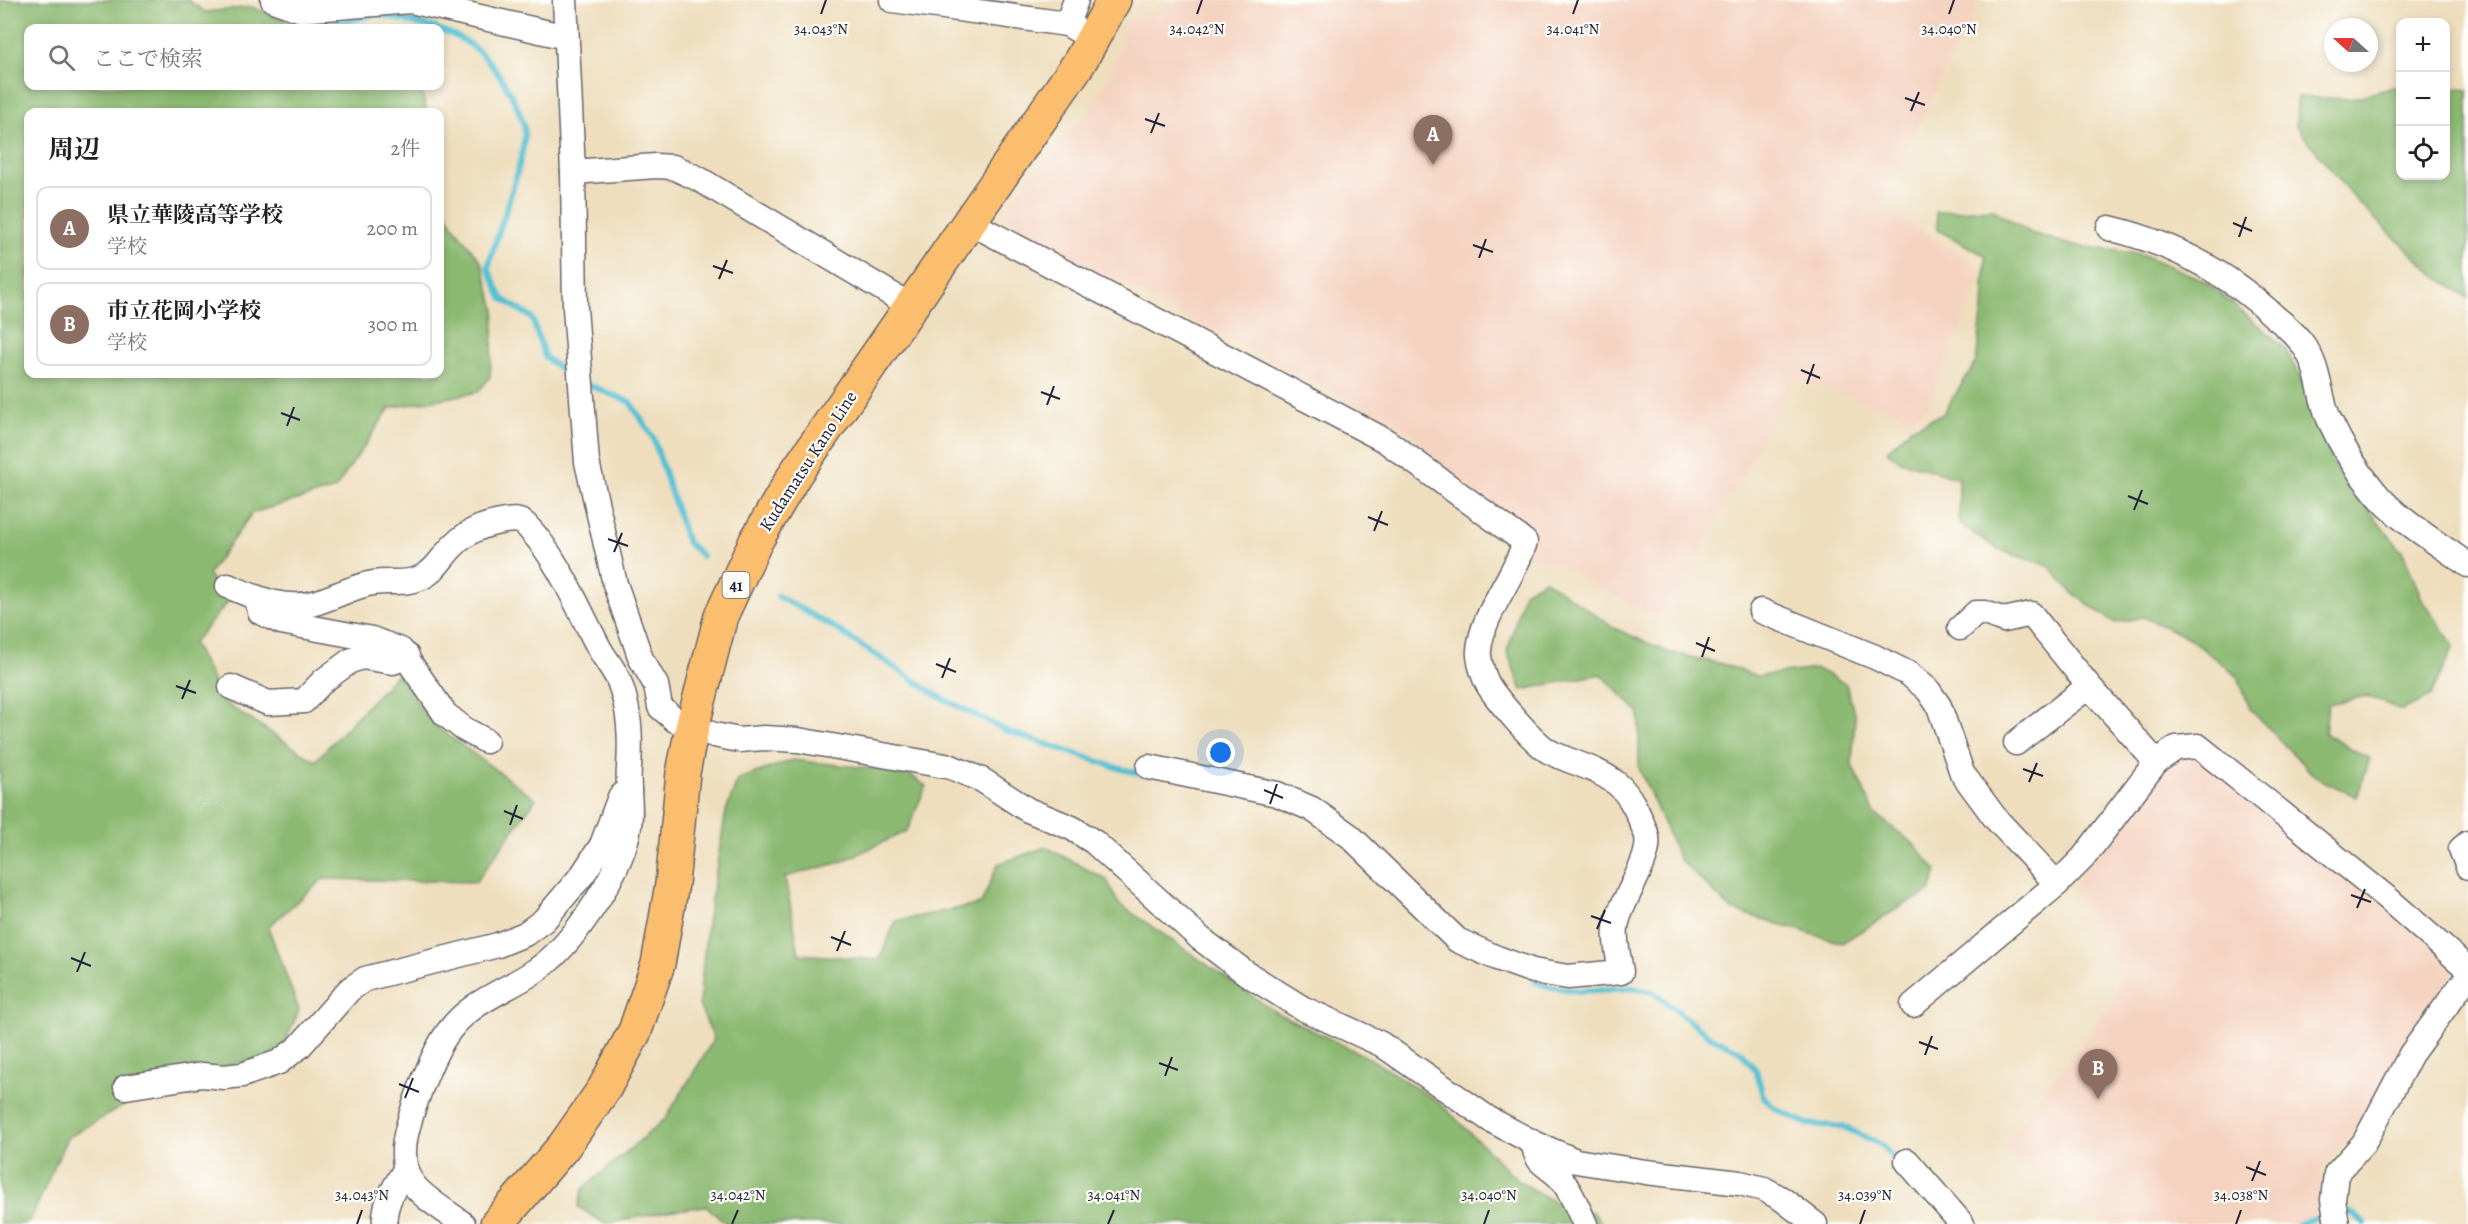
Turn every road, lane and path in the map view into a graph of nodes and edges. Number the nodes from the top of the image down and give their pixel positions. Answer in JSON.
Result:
{"nodes":[{"id":1,"x":273,"y":0,"type":"edge"},
{"id":2,"x":565,"y":0,"type":"edge"},
{"id":3,"x":892,"y":0,"type":"edge"},
{"id":4,"x":1076,"y":0,"type":"edge"},
{"id":5,"x":1114,"y":0,"type":"edge"},
{"id":6,"x":946,"y":3,"type":"edge"},
{"id":7,"x":1080,"y":31,"type":"junction"},
{"id":8,"x":566,"y":37,"type":"junction"},
{"id":9,"x":573,"y":172,"type":"junction"},
{"id":10,"x":969,"y":222,"type":"junction"},
{"id":11,"x":2109,"y":228,"type":"dead end"},
{"id":12,"x":911,"y":306,"type":"junction"},
{"id":13,"x":2468,"y":565,"type":"edge"},
{"id":14,"x":228,"y":586,"type":"dead end"},
{"id":15,"x":255,"y":597,"type":"junction"},
{"id":16,"x":1761,"y":611,"type":"dead end"},
{"id":17,"x":1960,"y":628,"type":"dead end"},
{"id":18,"x":407,"y":656,"type":"junction"},
{"id":19,"x":2089,"y":686,"type":"junction"},
{"id":20,"x":231,"y":687,"type":"dead end"},
{"id":21,"x":660,"y":707,"type":"junction"},
{"id":22,"x":630,"y":719,"type":"junction"},
{"id":23,"x":692,"y":728,"type":"junction"},
{"id":24,"x":486,"y":741,"type":"dead end"},
{"id":25,"x":2016,"y":743,"type":"dead end"},
{"id":26,"x":2156,"y":762,"type":"junction"},
{"id":27,"x":1149,"y":767,"type":"dead end"},
{"id":28,"x":629,"y":790,"type":"junction"},
{"id":29,"x":2468,"y":843,"type":"edge"},
{"id":30,"x":2468,"y":867,"type":"edge"},
{"id":31,"x":2057,"y":884,"type":"junction"},
{"id":32,"x":2468,"y":969,"type":"edge"},
{"id":33,"x":2468,"y":976,"type":"edge"},
{"id":34,"x":1913,"y":1005,"type":"dead end"},
{"id":35,"x":126,"y":1087,"type":"dead end"},
{"id":36,"x":1534,"y":1143,"type":"junction"},
{"id":37,"x":1906,"y":1161,"type":"dead end"},
{"id":38,"x":405,"y":1170,"type":"junction"},
{"id":39,"x":2335,"y":1215,"type":"edge"},
{"id":40,"x":385,"y":1224,"type":"edge"},
{"id":41,"x":463,"y":1224,"type":"edge"},
{"id":42,"x":497,"y":1224,"type":"edge"},
{"id":43,"x":1584,"y":1224,"type":"edge"},
{"id":44,"x":1815,"y":1224,"type":"edge"},
{"id":45,"x":1962,"y":1224,"type":"edge"}],
"edges":[{"from":1,"to":8,"type":"street"},
{"from":2,"to":8,"type":"street"},
{"from":3,"to":6,"type":"street"},
{"from":4,"to":7,"type":"street"},
{"from":5,"to":7,"type":"main road","name":"Kudamatsu Kano Line","number":"41"},
{"from":6,"to":7,"type":"street"},
{"from":7,"to":10,"type":"main road","name":"Kudamatsu Kano Line","number":"41"},
{"from":8,"to":9,"type":"street"},
{"from":9,"to":12,"type":"street"},
{"from":9,"to":21,"type":"street"},
{"from":10,"to":12,"type":"main road","name":"Kudamatsu Kano Line","number":"41"},
{"from":10,"to":27,"type":"street"},
{"from":11,"to":13,"type":"street"},
{"from":12,"to":23,"type":"main road","name":"Kudamatsu Kano Line","number":"41"},
{"from":14,"to":15,"type":"street"},
{"from":15,"to":18,"type":"street"},
{"from":15,"to":22,"type":"street"},
{"from":16,"to":31,"type":"street"},
{"from":17,"to":19,"type":"street"},
{"from":18,"to":20,"type":"street"},
{"from":18,"to":24,"type":"street"},
{"from":19,"to":25,"type":"street"},
{"from":19,"to":26,"type":"street"},
{"from":21,"to":22,"type":"street"},
{"from":21,"to":23,"type":"street"},
{"from":22,"to":28,"type":"street"},
{"from":23,"to":36,"type":"street"},
{"from":23,"to":42,"type":"main road","name":"Kudamatsu Kano Line","number":"41"},
{"from":26,"to":31,"type":"street"},
{"from":26,"to":32,"type":"street"},
{"from":28,"to":35,"type":"street"},
{"from":28,"to":38,"type":"street"},
{"from":29,"to":30,"type":"street"},
{"from":31,"to":34,"type":"street"},
{"from":33,"to":39,"type":"street"},
{"from":36,"to":43,"type":"street"},
{"from":36,"to":44,"type":"street"},
{"from":37,"to":45,"type":"street"},
{"from":38,"to":40,"type":"street"},
{"from":38,"to":41,"type":"street"}]}
